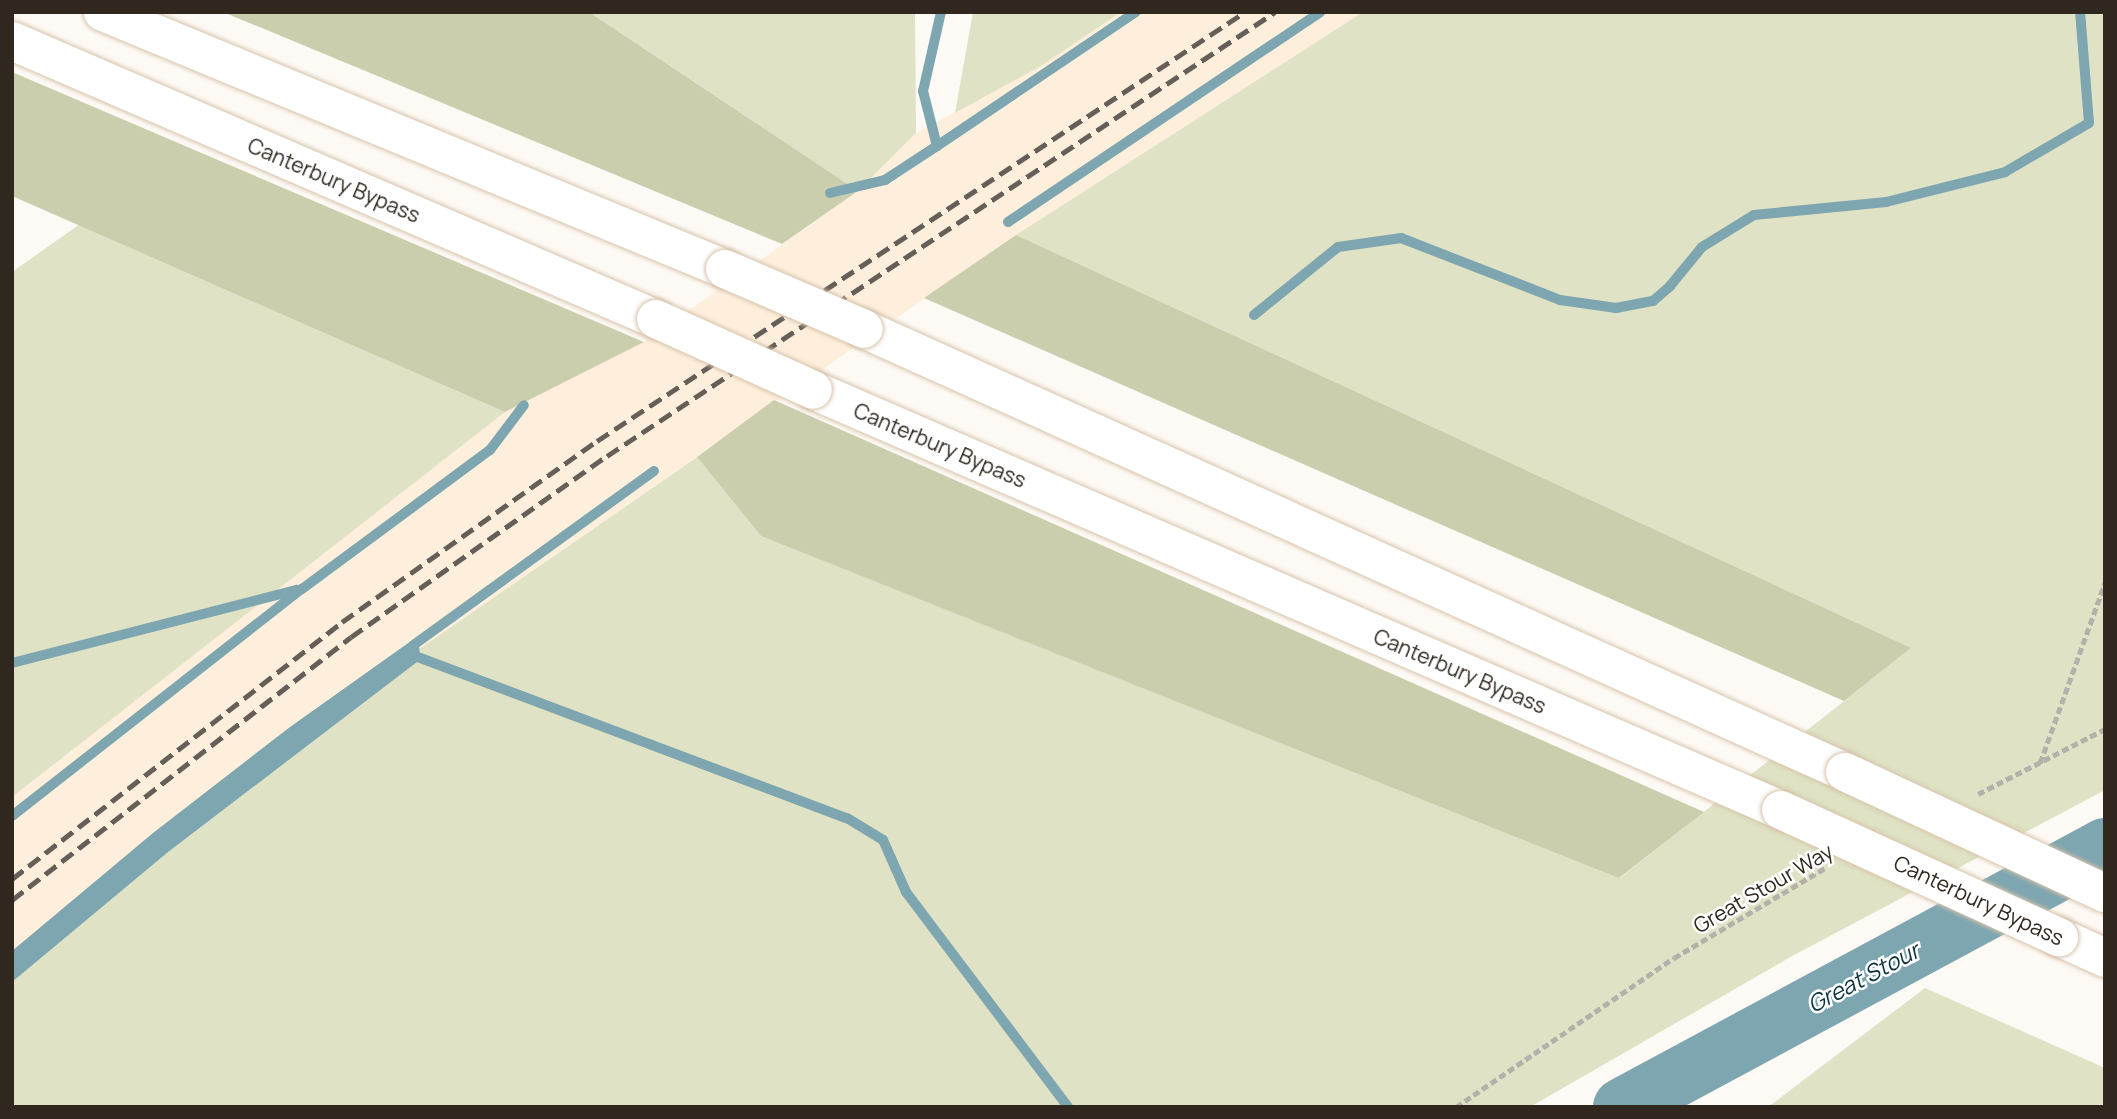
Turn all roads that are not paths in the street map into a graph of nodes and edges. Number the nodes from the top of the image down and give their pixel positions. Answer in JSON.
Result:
{"nodes":[{"id":1,"x":103,"y":12,"type":"edge"},
{"id":2,"x":12,"y":41,"type":"edge"},
{"id":3,"x":2105,"y":892,"type":"edge"},
{"id":4,"x":2105,"y":958,"type":"edge"}],
"edges":[{"from":1,"to":3,"type":"highway","bridge":true},
{"from":2,"to":4,"type":"highway","name":"Canterbury Bypass","bridge":true}]}
